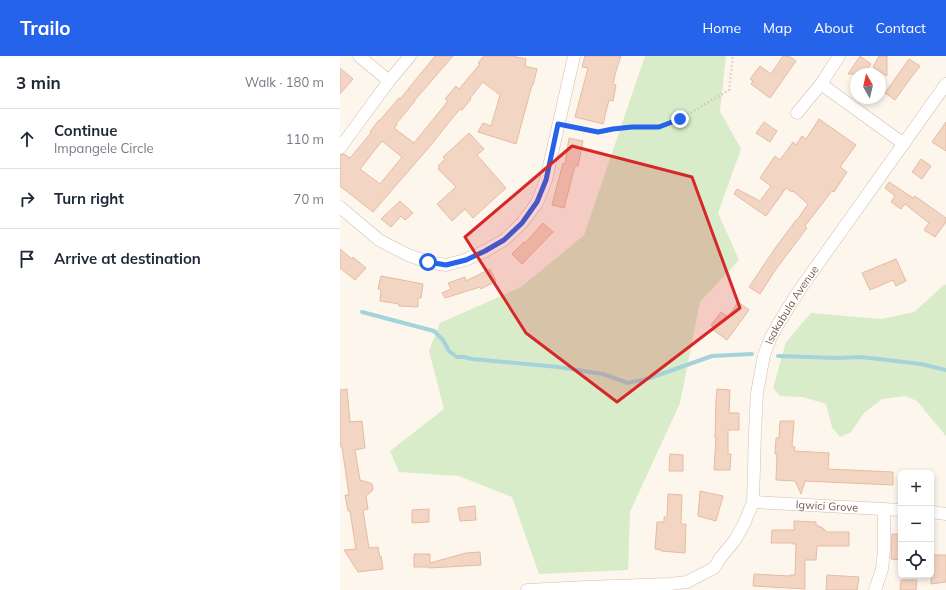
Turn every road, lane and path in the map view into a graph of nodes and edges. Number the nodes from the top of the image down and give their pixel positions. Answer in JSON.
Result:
{"nodes":[{"id":1,"x":359,"y":56,"type":"edge"},
{"id":2,"x":410,"y":56,"type":"edge"},
{"id":3,"x":574,"y":56,"type":"edge"},
{"id":4,"x":733,"y":56,"type":"edge"},
{"id":5,"x":838,"y":56,"type":"edge"},
{"id":6,"x":389,"y":81,"type":"junction"},
{"id":7,"x":821,"y":84,"type":"junction"},
{"id":8,"x":946,"y":84,"type":"edge"},
{"id":9,"x":797,"y":113,"type":"dead end"},
{"id":10,"x":558,"y":124,"type":"junction"},
{"id":11,"x":904,"y":144,"type":"junction"},
{"id":12,"x":340,"y":148,"type":"edge"},
{"id":13,"x":340,"y":207,"type":"edge"},
{"id":14,"x":753,"y":502,"type":"junction"},
{"id":15,"x":884,"y":509,"type":"junction"},
{"id":16,"x":898,"y":510,"type":"edge"},
{"id":17,"x":934,"y":512,"type":"edge"},
{"id":18,"x":946,"y":514,"type":"edge"},
{"id":19,"x":688,"y":586,"type":"edge"},
{"id":20,"x":527,"y":590,"type":"edge"},
{"id":21,"x":876,"y":590,"type":"edge"}],
"edges":[{"from":1,"to":6,"type":"street"},
{"from":2,"to":6,"type":"street"},
{"from":3,"to":10,"type":"street"},
{"from":4,"to":10,"type":"path"},
{"from":5,"to":7,"type":"street"},
{"from":6,"to":12,"type":"street"},
{"from":7,"to":9,"type":"street"},
{"from":7,"to":11,"type":"street"},
{"from":8,"to":11,"type":"street","name":"Isakabula Avenue"},
{"from":10,"to":13,"type":"street"},
{"from":11,"to":14,"type":"street","name":"Isakabula Avenue"},
{"from":14,"to":15,"type":"street","name":"Igwici Grove"},
{"from":14,"to":19,"type":"street","name":"Isakabula Avenue"},
{"from":15,"to":16,"type":"street","name":"Igwici Grove"},
{"from":15,"to":21,"type":"street"},
{"from":17,"to":18,"type":"street"},
{"from":19,"to":20,"type":"street"}]}
